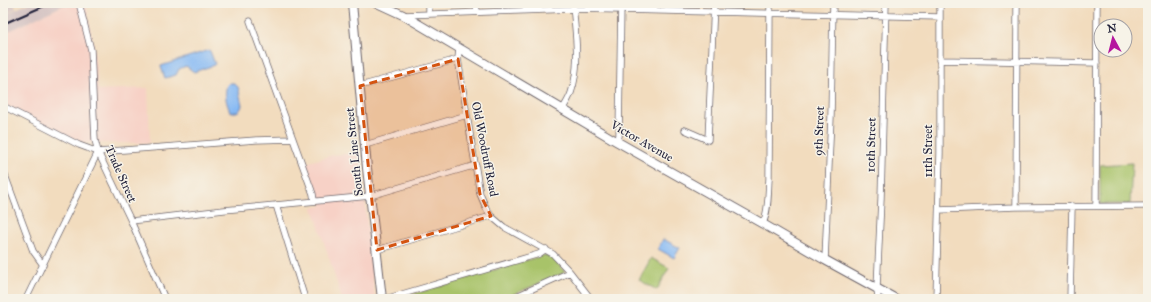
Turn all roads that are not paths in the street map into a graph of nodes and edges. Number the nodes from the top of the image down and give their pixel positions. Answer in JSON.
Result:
{"nodes":[{"id":1,"x":352,"y":3,"type":"edge"},
{"id":2,"x":377,"y":3,"type":"edge"},
{"id":3,"x":429,"y":3,"type":"edge"},
{"id":4,"x":476,"y":3,"type":"edge"},
{"id":5,"x":524,"y":3,"type":"edge"},
{"id":6,"x":621,"y":3,"type":"edge"},
{"id":7,"x":665,"y":3,"type":"edge"},
{"id":8,"x":714,"y":3,"type":"edge"},
{"id":9,"x":770,"y":3,"type":"edge"},
{"id":10,"x":833,"y":3,"type":"edge"},
{"id":11,"x":886,"y":3,"type":"edge"},
{"id":12,"x":940,"y":3,"type":"edge"},
{"id":13,"x":1017,"y":3,"type":"edge"},
{"id":14,"x":1097,"y":3,"type":"edge"},
{"id":15,"x":82,"y":4,"type":"edge"},
{"id":16,"x":574,"y":6,"type":"edge"},
{"id":17,"x":524,"y":10,"type":"junction"},
{"id":18,"x":621,"y":10,"type":"junction"},
{"id":19,"x":665,"y":11,"type":"junction"},
{"id":20,"x":477,"y":12,"type":"junction"},
{"id":21,"x":713,"y":12,"type":"junction"},
{"id":22,"x":429,"y":14,"type":"junction"},
{"id":23,"x":770,"y":14,"type":"junction"},
{"id":24,"x":403,"y":15,"type":"junction"},
{"id":25,"x":832,"y":15,"type":"junction"},
{"id":26,"x":886,"y":16,"type":"junction"},
{"id":27,"x":940,"y":17,"type":"junction"},
{"id":28,"x":250,"y":21,"type":"dead end"},
{"id":29,"x":459,"y":49,"type":"junction"},
{"id":30,"x":458,"y":58,"type":"junction"},
{"id":31,"x":939,"y":60,"type":"junction"},
{"id":32,"x":1018,"y":62,"type":"junction"},
{"id":33,"x":1097,"y":63,"type":"junction"},
{"id":34,"x":360,"y":86,"type":"junction"},
{"id":35,"x":3,"y":106,"type":"edge"},
{"id":36,"x":562,"y":110,"type":"junction"},
{"id":37,"x":467,"y":115,"type":"junction"},
{"id":38,"x":686,"y":130,"type":"dead end"},
{"id":39,"x":293,"y":139,"type":"junction"},
{"id":40,"x":616,"y":141,"type":"junction"},
{"id":41,"x":365,"y":145,"type":"junction"},
{"id":42,"x":98,"y":152,"type":"junction"},
{"id":43,"x":476,"y":165,"type":"junction"},
{"id":44,"x":3,"y":170,"type":"edge"},
{"id":45,"x":370,"y":196,"type":"junction"},
{"id":46,"x":314,"y":201,"type":"junction"},
{"id":47,"x":276,"y":205,"type":"junction"},
{"id":48,"x":1072,"y":206,"type":"junction"},
{"id":49,"x":1096,"y":206,"type":"junction"},
{"id":50,"x":1148,"y":206,"type":"edge"},
{"id":51,"x":1016,"y":207,"type":"junction"},
{"id":52,"x":939,"y":210,"type":"junction"},
{"id":53,"x":491,"y":216,"type":"junction"},
{"id":54,"x":131,"y":221,"type":"junction"},
{"id":55,"x":763,"y":224,"type":"junction"},
{"id":56,"x":546,"y":249,"type":"junction"},
{"id":57,"x":377,"y":250,"type":"junction"},
{"id":58,"x":825,"y":260,"type":"junction"},
{"id":59,"x":43,"y":265,"type":"junction"},
{"id":60,"x":570,"y":272,"type":"junction"},
{"id":61,"x":877,"y":288,"type":"junction"},
{"id":62,"x":26,"y":299,"type":"edge"},
{"id":63,"x":165,"y":299,"type":"edge"},
{"id":64,"x":305,"y":299,"type":"edge"},
{"id":65,"x":382,"y":299,"type":"edge"},
{"id":66,"x":385,"y":299,"type":"edge"},
{"id":67,"x":510,"y":299,"type":"edge"},
{"id":68,"x":591,"y":299,"type":"edge"},
{"id":69,"x":878,"y":299,"type":"edge"},
{"id":70,"x":896,"y":299,"type":"edge"},
{"id":71,"x":936,"y":299,"type":"edge"},
{"id":72,"x":1070,"y":299,"type":"edge"}],
"edges":[{"from":1,"to":34,"type":"street","name":"South Line Street"},
{"from":2,"to":24,"type":"street","name":"Victor Avenue"},
{"from":3,"to":22,"type":"street"},
{"from":4,"to":20,"type":"street"},
{"from":5,"to":17,"type":"street"},
{"from":6,"to":18,"type":"street"},
{"from":7,"to":19,"type":"street"},
{"from":8,"to":21,"type":"street"},
{"from":9,"to":23,"type":"street"},
{"from":10,"to":25,"type":"street","name":"9th Street"},
{"from":11,"to":26,"type":"street","name":"10th Street"},
{"from":12,"to":27,"type":"street","name":"11th Street"},
{"from":13,"to":32,"type":"street"},
{"from":14,"to":33,"type":"street"},
{"from":15,"to":42,"type":"street","name":"Trade Street"},
{"from":16,"to":17,"type":"street"},
{"from":16,"to":18,"type":"street"},
{"from":16,"to":36,"type":"street"},
{"from":17,"to":20,"type":"street"},
{"from":18,"to":19,"type":"street"},
{"from":18,"to":40,"type":"street"},
{"from":19,"to":21,"type":"street"},
{"from":20,"to":22,"type":"street"},
{"from":21,"to":23,"type":"street"},
{"from":21,"to":38,"type":"street"},
{"from":22,"to":24,"type":"street"},
{"from":23,"to":25,"type":"street"},
{"from":23,"to":55,"type":"street"},
{"from":24,"to":29,"type":"street","name":"Victor Avenue"},
{"from":25,"to":26,"type":"street"},
{"from":25,"to":58,"type":"street","name":"9th Street"},
{"from":26,"to":27,"type":"street"},
{"from":26,"to":61,"type":"street","name":"10th Street"},
{"from":27,"to":31,"type":"street","name":"11th Street"},
{"from":28,"to":39,"type":"street"},
{"from":29,"to":30,"type":"street","name":"Old Woodruff Road"},
{"from":29,"to":36,"type":"street","name":"Victor Avenue"},
{"from":30,"to":34,"type":"street"},
{"from":30,"to":37,"type":"street","name":"Old Woodruff Road"},
{"from":31,"to":32,"type":"street"},
{"from":31,"to":52,"type":"street","name":"11th Street"},
{"from":32,"to":33,"type":"street"},
{"from":32,"to":51,"type":"street"},
{"from":33,"to":49,"type":"street"},
{"from":34,"to":41,"type":"street","name":"South Line Street"},
{"from":35,"to":42,"type":"street"},
{"from":36,"to":40,"type":"street","name":"Victor Avenue"},
{"from":37,"to":41,"type":"street"},
{"from":37,"to":43,"type":"street","name":"Old Woodruff Road"},
{"from":39,"to":42,"type":"street"},
{"from":39,"to":46,"type":"street"},
{"from":40,"to":55,"type":"street","name":"Victor Avenue"},
{"from":41,"to":45,"type":"street","name":"South Line Street"},
{"from":42,"to":54,"type":"street","name":"Trade Street"},
{"from":42,"to":59,"type":"street"},
{"from":43,"to":45,"type":"street"},
{"from":43,"to":53,"type":"street","name":"Old Woodruff Road"},
{"from":44,"to":59,"type":"street"},
{"from":45,"to":46,"type":"street"},
{"from":45,"to":57,"type":"street","name":"South Line Street"},
{"from":46,"to":47,"type":"street"},
{"from":47,"to":54,"type":"street"},
{"from":47,"to":64,"type":"street"},
{"from":48,"to":49,"type":"street"},
{"from":48,"to":51,"type":"street"},
{"from":48,"to":72,"type":"street"},
{"from":49,"to":50,"type":"street"},
{"from":51,"to":52,"type":"street"},
{"from":52,"to":71,"type":"street","name":"11th Street"},
{"from":53,"to":56,"type":"street","name":"Old Woodruff Road"},
{"from":53,"to":57,"type":"street"},
{"from":54,"to":63,"type":"street","name":"Trade Street"},
{"from":55,"to":58,"type":"street","name":"Victor Avenue"},
{"from":56,"to":60,"type":"street","name":"Old Woodruff Road"},
{"from":56,"to":66,"type":"street"},
{"from":57,"to":65,"type":"street","name":"South Line Street"},
{"from":58,"to":61,"type":"street","name":"Victor Avenue"},
{"from":59,"to":62,"type":"street"},
{"from":60,"to":67,"type":"street"},
{"from":60,"to":68,"type":"street","name":"Old Woodruff Road"},
{"from":61,"to":69,"type":"street","name":"10th Street"},
{"from":61,"to":70,"type":"street","name":"Victor Avenue"}]}
